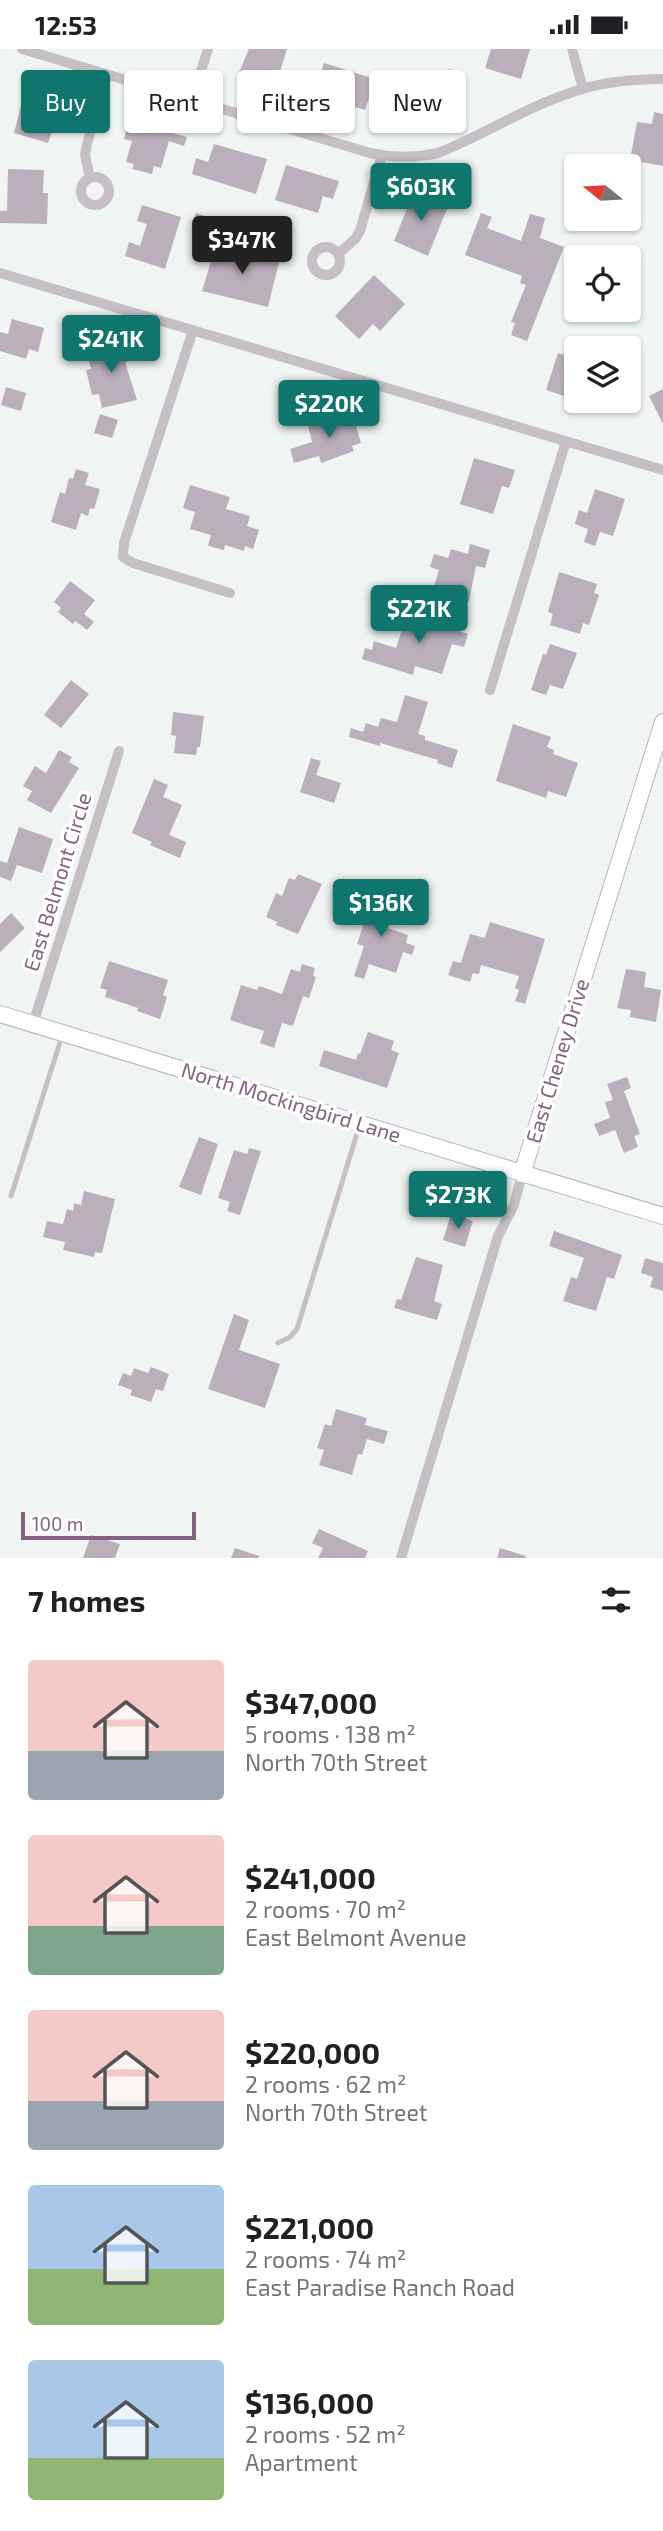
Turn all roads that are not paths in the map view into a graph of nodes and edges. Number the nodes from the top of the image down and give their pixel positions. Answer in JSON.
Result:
{"nodes":[{"id":1,"x":22,"y":49,"type":"edge"},
{"id":2,"x":208,"y":49,"type":"edge"},
{"id":3,"x":572,"y":49,"type":"edge"},
{"id":4,"x":93,"y":70,"type":"edge"},
{"id":5,"x":201,"y":70,"type":"edge"},
{"id":6,"x":663,"y":79,"type":"edge"},
{"id":7,"x":583,"y":89,"type":"junction"},
{"id":8,"x":223,"y":109,"type":"edge"},
{"id":9,"x":90,"y":133,"type":"edge"},
{"id":10,"x":382,"y":155,"type":"junction"},
{"id":11,"x":90,"y":178,"type":"dead end"},
{"id":12,"x":338,"y":254,"type":"dead end"},
{"id":13,"x":0,"y":273,"type":"edge"},
{"id":14,"x":192,"y":330,"type":"junction"},
{"id":15,"x":566,"y":441,"type":"junction"},
{"id":16,"x":663,"y":470,"type":"edge"},
{"id":17,"x":230,"y":593,"type":"dead end"},
{"id":18,"x":490,"y":689,"type":"dead end"},
{"id":19,"x":662,"y":727,"type":"edge"},
{"id":20,"x":119,"y":751,"type":"dead end"},
{"id":21,"x":0,"y":1014,"type":"edge"},
{"id":22,"x":33,"y":1024,"type":"junction"},
{"id":23,"x":63,"y":1033,"type":"junction"},
{"id":24,"x":360,"y":1124,"type":"junction"},
{"id":25,"x":522,"y":1174,"type":"junction"},
{"id":26,"x":11,"y":1196,"type":"dead end"},
{"id":27,"x":663,"y":1216,"type":"edge"},
{"id":28,"x":278,"y":1343,"type":"dead end"},
{"id":29,"x":401,"y":1558,"type":"edge"}],
"edges":[{"from":1,"to":4,"type":"street"},
{"from":2,"to":5,"type":"street"},
{"from":3,"to":7,"type":"street"},
{"from":6,"to":7,"type":"street"},
{"from":7,"to":10,"type":"street"},
{"from":8,"to":10,"type":"street"},
{"from":9,"to":11,"type":"street"},
{"from":10,"to":12,"type":"street"},
{"from":13,"to":14,"type":"street"},
{"from":14,"to":15,"type":"street"},
{"from":14,"to":17,"type":"street"},
{"from":15,"to":16,"type":"street"},
{"from":15,"to":18,"type":"street"},
{"from":19,"to":25,"type":"street","name":"East Cheney Drive"},
{"from":20,"to":22,"type":"street","name":"East Belmont Circle"},
{"from":21,"to":22,"type":"street","name":"North Mockingbird Lane"},
{"from":22,"to":23,"type":"street","name":"North Mockingbird Lane"},
{"from":23,"to":24,"type":"street","name":"North Mockingbird Lane"},
{"from":23,"to":26,"type":"lane"},
{"from":24,"to":25,"type":"street","name":"North Mockingbird Lane"},
{"from":24,"to":28,"type":"lane"},
{"from":25,"to":27,"type":"street","name":"North Mockingbird Lane"},
{"from":25,"to":29,"type":"street","name":"East Cheney Drive"}]}
